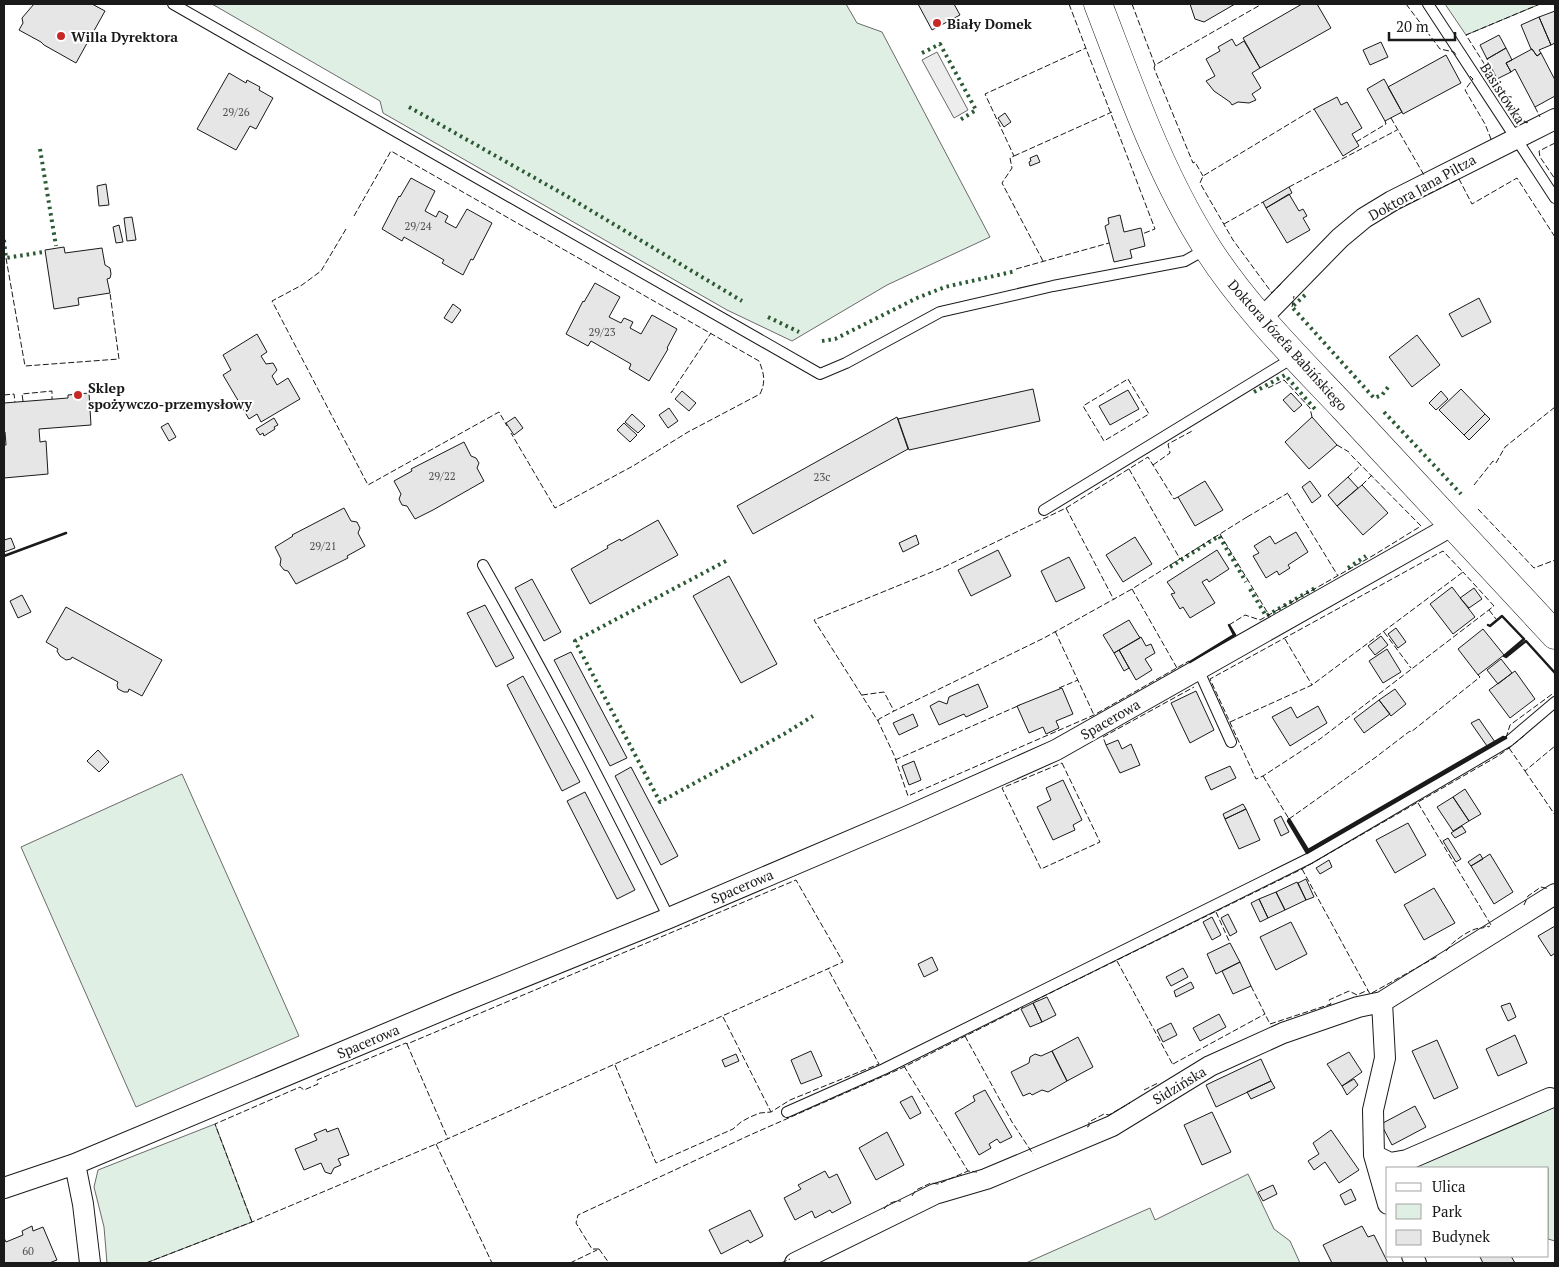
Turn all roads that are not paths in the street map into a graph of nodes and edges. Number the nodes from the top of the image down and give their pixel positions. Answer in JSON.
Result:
{"nodes":[{"id":1,"x":173,"y":4,"type":"edge"},
{"id":2,"x":1098,"y":4,"type":"edge"},
{"id":3,"x":1428,"y":4,"type":"edge"},
{"id":4,"x":1555,"y":119,"type":"edge"},
{"id":5,"x":1516,"y":137,"type":"junction"},
{"id":6,"x":1555,"y":198,"type":"edge"},
{"id":7,"x":1208,"y":248,"type":"junction"},
{"id":8,"x":1262,"y":318,"type":"junction"},
{"id":9,"x":1294,"y":354,"type":"junction"},
{"id":10,"x":1044,"y":510,"type":"dead end"},
{"id":11,"x":1450,"y":523,"type":"junction"},
{"id":12,"x":483,"y":565,"type":"dead end"},
{"id":13,"x":1555,"y":635,"type":"edge"},
{"id":14,"x":1198,"y":669,"type":"junction"},
{"id":15,"x":1555,"y":702,"type":"edge"},
{"id":16,"x":1231,"y":742,"type":"dead end"},
{"id":17,"x":1555,"y":894,"type":"edge"},
{"id":18,"x":669,"y":918,"type":"junction"},
{"id":19,"x":1382,"y":1002,"type":"junction"},
{"id":20,"x":1550,"y":1098,"type":"dead end"},
{"id":21,"x":787,"y":1112,"type":"dead end"},
{"id":22,"x":1374,"y":1155,"type":"junction"},
{"id":23,"x":75,"y":1164,"type":"junction"},
{"id":24,"x":4,"y":1188,"type":"edge"},
{"id":25,"x":1386,"y":1197,"type":"edge"},
{"id":26,"x":90,"y":1263,"type":"edge"},
{"id":27,"x":796,"y":1263,"type":"edge"}],
"edges":[{"from":1,"to":7,"type":"lane"},
{"from":2,"to":7,"type":"street","name":"Doktora Józefa Babińskiego"},
{"from":3,"to":5,"type":"lane","name":"Basistówka"},
{"from":4,"to":5,"type":"street","name":"Doktora Jana Piltza"},
{"from":5,"to":6,"type":"lane","name":"Basistówka"},
{"from":5,"to":8,"type":"street","name":"Doktora Jana Piltza"},
{"from":7,"to":8,"type":"street","name":"Doktora Józefa Babińskiego"},
{"from":8,"to":9,"type":"street","name":"Doktora Józefa Babińskiego"},
{"from":9,"to":10,"type":"lane"},
{"from":9,"to":11,"type":"street","name":"Doktora Józefa Babińskiego"},
{"from":11,"to":13,"type":"street","name":"Doktora Józefa Babińskiego"},
{"from":11,"to":14,"type":"street","name":"Spacerowa"},
{"from":12,"to":18,"type":"lane"},
{"from":14,"to":16,"type":"lane"},
{"from":14,"to":18,"type":"street","name":"Spacerowa"},
{"from":15,"to":21,"type":"lane"},
{"from":17,"to":19,"type":"street","name":"Sidzińska"},
{"from":18,"to":23,"type":"street","name":"Spacerowa"},
{"from":19,"to":22,"type":"street"},
{"from":19,"to":27,"type":"street","name":"Sidzińska"},
{"from":20,"to":22,"type":"street"},
{"from":22,"to":25,"type":"street"},
{"from":23,"to":24,"type":"street","name":"Spacerowa"},
{"from":23,"to":26,"type":"street"}]}
